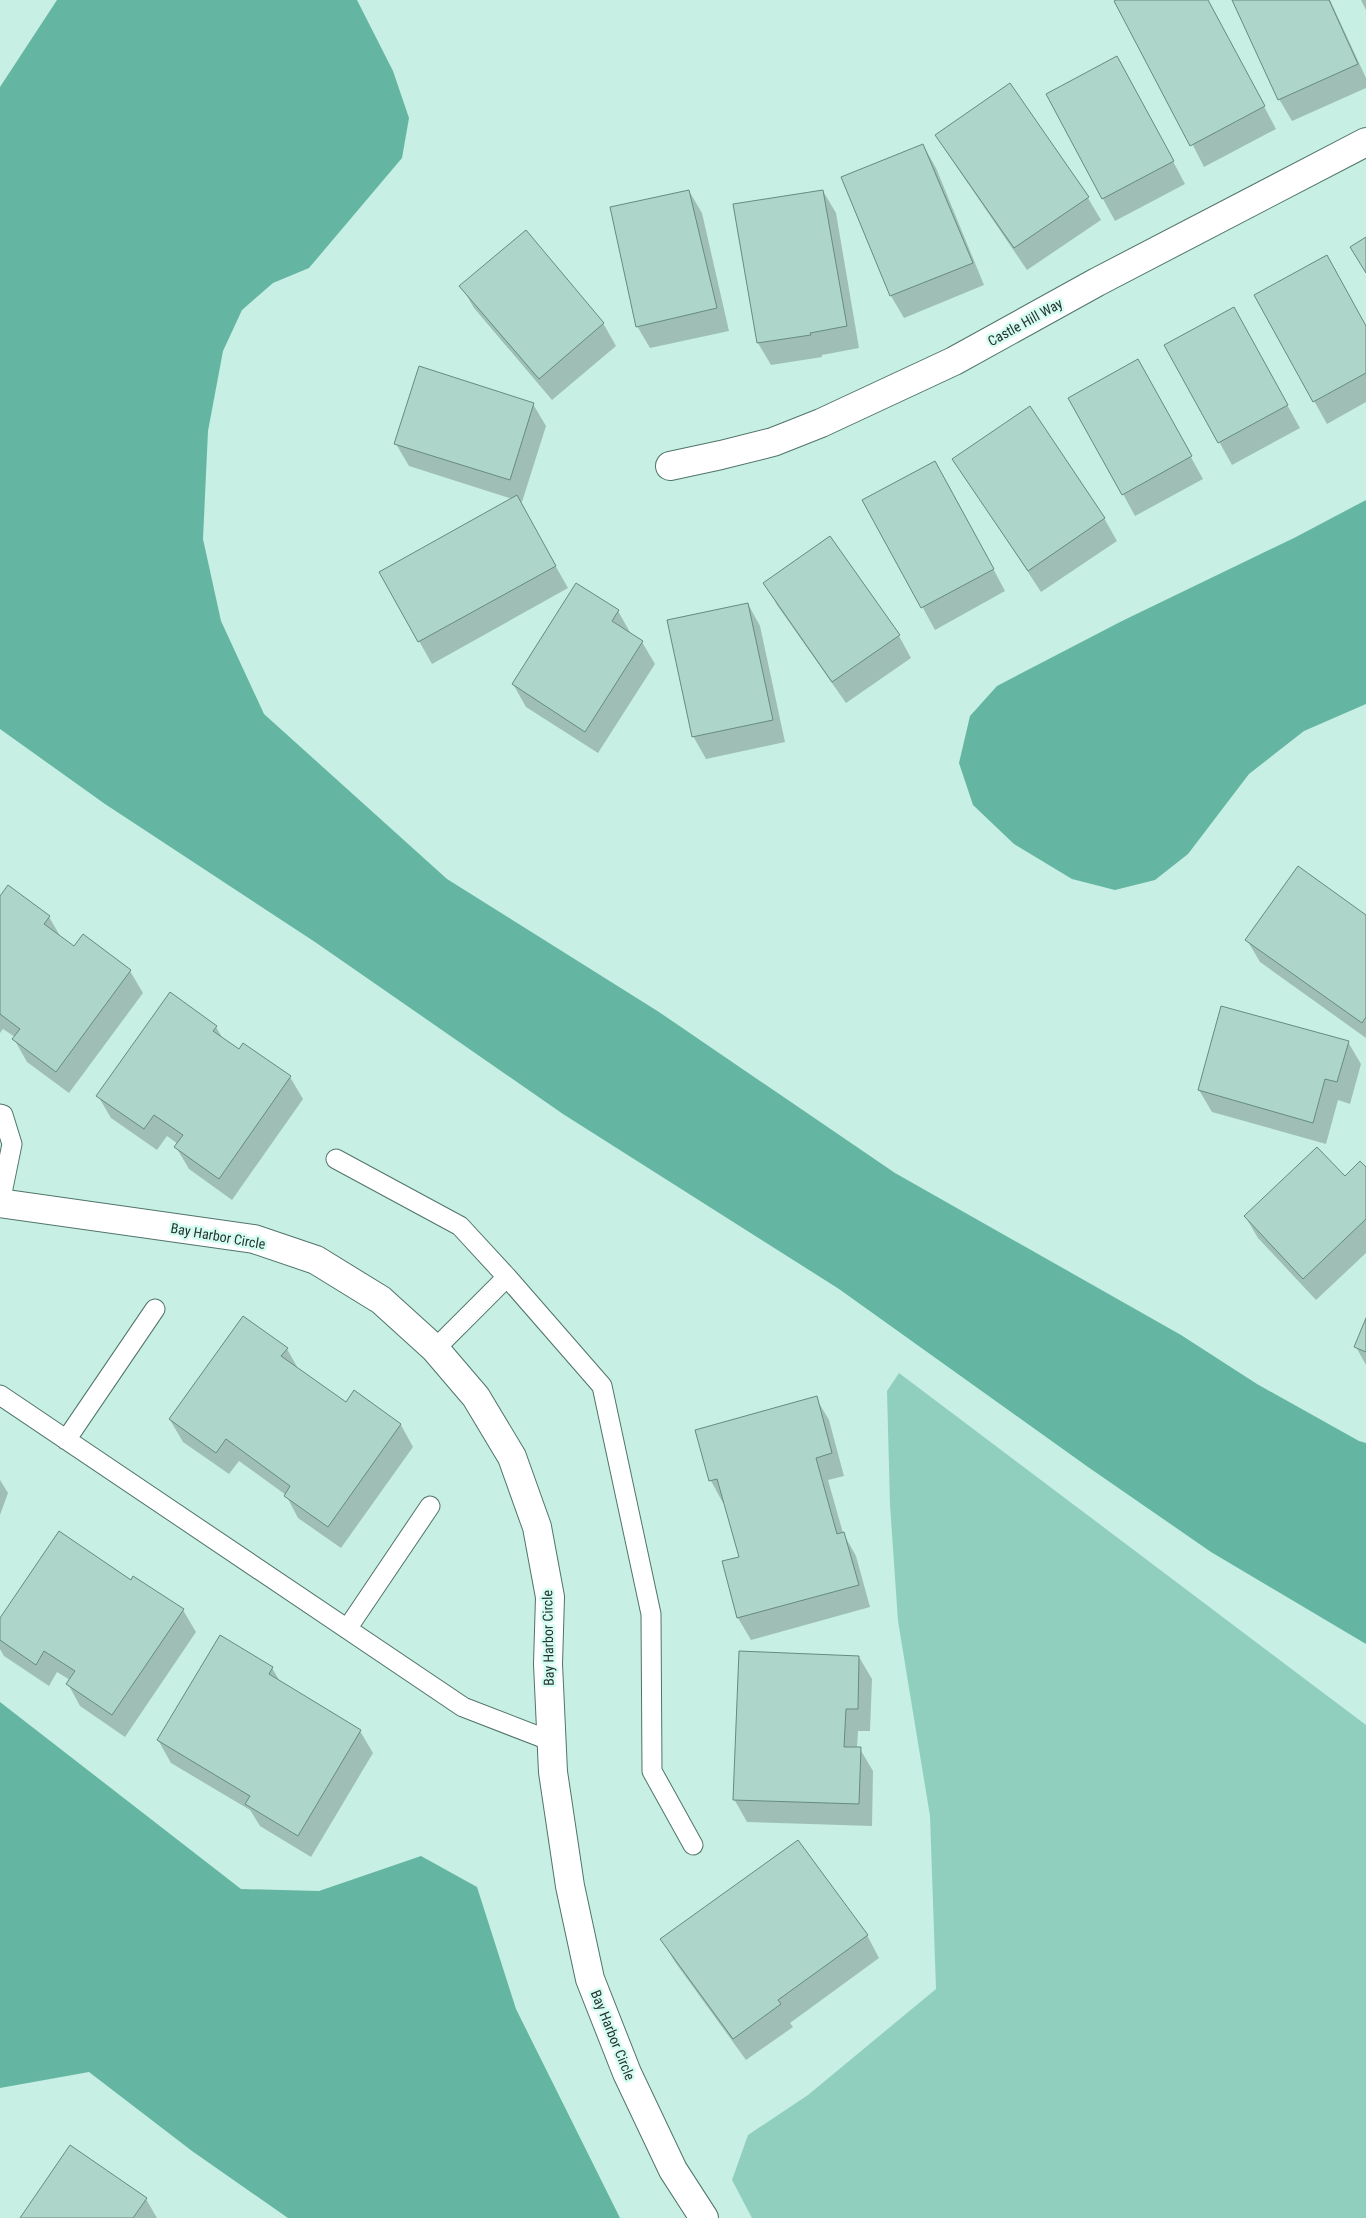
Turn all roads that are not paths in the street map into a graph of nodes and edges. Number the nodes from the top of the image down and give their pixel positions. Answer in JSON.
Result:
{"nodes":[{"id":1,"x":1366,"y":142,"type":"edge"},
{"id":2,"x":670,"y":466,"type":"dead end"},
{"id":3,"x":0,"y":1114,"type":"edge"},
{"id":4,"x":336,"y":1159,"type":"dead end"},
{"id":5,"x":0,"y":1203,"type":"edge"},
{"id":6,"x":507,"y":1277,"type":"junction"},
{"id":7,"x":155,"y":1309,"type":"dead end"},
{"id":8,"x":435,"y":1348,"type":"junction"},
{"id":9,"x":0,"y":1395,"type":"edge"},
{"id":10,"x":66,"y":1440,"type":"junction"},
{"id":11,"x":430,"y":1506,"type":"dead end"},
{"id":12,"x":347,"y":1629,"type":"junction"},
{"id":13,"x":551,"y":1741,"type":"junction"},
{"id":14,"x":693,"y":1845,"type":"dead end"},
{"id":15,"x":704,"y":2218,"type":"edge"}],
"edges":[{"from":1,"to":2,"type":"street","name":"Castle Hill Way"},
{"from":3,"to":5,"type":"lane"},
{"from":4,"to":6,"type":"lane"},
{"from":5,"to":8,"type":"street","name":"Bay Harbor Circle"},
{"from":6,"to":8,"type":"lane"},
{"from":6,"to":14,"type":"lane"},
{"from":7,"to":10,"type":"lane"},
{"from":8,"to":13,"type":"street","name":"Bay Harbor Circle"},
{"from":9,"to":10,"type":"lane"},
{"from":10,"to":12,"type":"lane"},
{"from":11,"to":12,"type":"lane"},
{"from":12,"to":13,"type":"lane"},
{"from":13,"to":15,"type":"street","name":"Bay Harbor Circle"}]}
